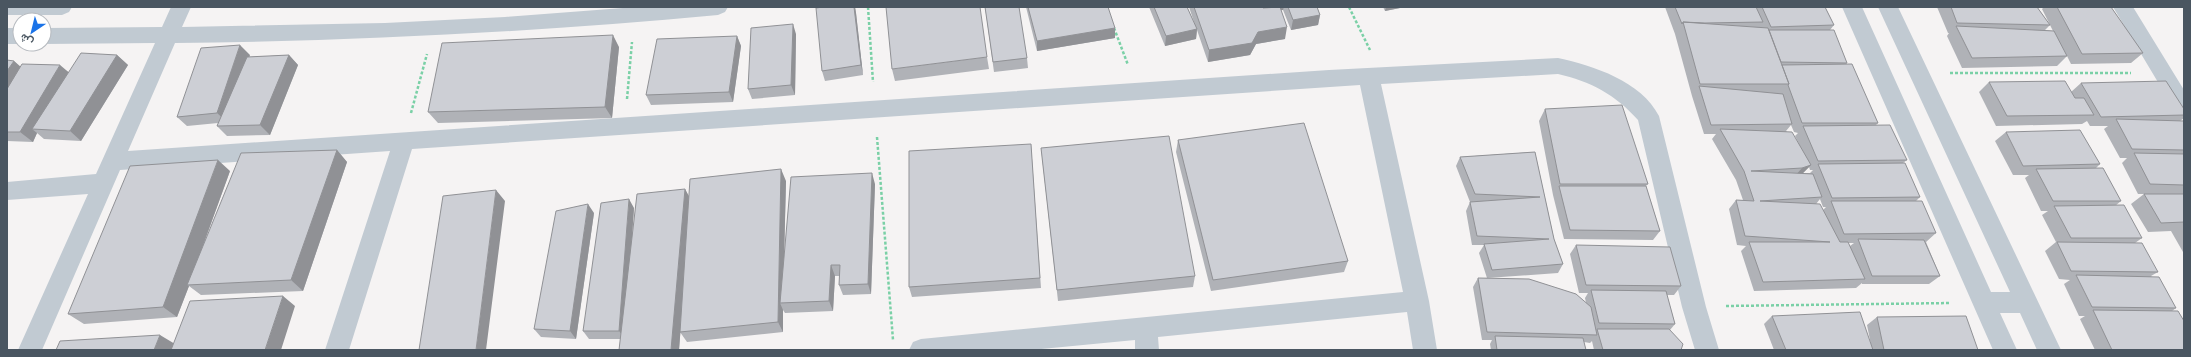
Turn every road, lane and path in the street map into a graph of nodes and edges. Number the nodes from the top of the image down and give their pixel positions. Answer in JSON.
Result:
{"nodes":[{"id":1,"x":7,"y":7,"type":"edge"},
{"id":2,"x":62,"y":7,"type":"edge"},
{"id":3,"x":181,"y":7,"type":"edge"},
{"id":4,"x":718,"y":7,"type":"edge"},
{"id":5,"x":868,"y":7,"type":"edge"},
{"id":6,"x":1349,"y":7,"type":"edge"},
{"id":7,"x":1852,"y":7,"type":"edge"},
{"id":8,"x":1888,"y":7,"type":"edge"},
{"id":9,"x":2123,"y":7,"type":"edge"},
{"id":10,"x":634,"y":15,"type":"junction"},
{"id":11,"x":1112,"y":21,"type":"edge"},
{"id":12,"x":434,"y":29,"type":"junction"},
{"id":13,"x":168,"y":35,"type":"junction"},
{"id":14,"x":52,"y":36,"type":"edge"},
{"id":15,"x":1919,"y":73,"type":"junction"},
{"id":16,"x":2163,"y":73,"type":"junction"},
{"id":17,"x":1376,"y":75,"type":"junction"},
{"id":18,"x":1137,"y":91,"type":"junction"},
{"id":19,"x":2184,"y":108,"type":"edge"},
{"id":20,"x":875,"y":109,"type":"junction"},
{"id":21,"x":624,"y":126,"type":"junction"},
{"id":22,"x":404,"y":141,"type":"junction"},
{"id":23,"x":113,"y":161,"type":"junction"},
{"id":24,"x":104,"y":183,"type":"junction"},
{"id":25,"x":7,"y":191,"type":"edge"},
{"id":26,"x":1417,"y":301,"type":"junction"},
{"id":27,"x":2027,"y":302,"type":"junction"},
{"id":28,"x":1984,"y":303,"type":"junction"},
{"id":29,"x":1694,"y":306,"type":"junction"},
{"id":30,"x":1146,"y":339,"type":"edge"},
{"id":31,"x":893,"y":342,"type":"dead end"},
{"id":32,"x":30,"y":350,"type":"edge"},
{"id":33,"x":336,"y":350,"type":"edge"},
{"id":34,"x":921,"y":350,"type":"edge"},
{"id":35,"x":1425,"y":350,"type":"edge"},
{"id":36,"x":1707,"y":350,"type":"edge"},
{"id":37,"x":2005,"y":350,"type":"edge"},
{"id":38,"x":2049,"y":350,"type":"edge"}],
"edges":[{"from":1,"to":2,"type":"street"},
{"from":3,"to":13,"type":"street"},
{"from":4,"to":10,"type":"street"},
{"from":5,"to":20,"type":"path"},
{"from":6,"to":17,"type":"path"},
{"from":7,"to":28,"type":"street"},
{"from":8,"to":15,"type":"street"},
{"from":9,"to":16,"type":"street"},
{"from":10,"to":12,"type":"street"},
{"from":10,"to":21,"type":"path"},
{"from":11,"to":18,"type":"path"},
{"from":12,"to":13,"type":"street"},
{"from":12,"to":22,"type":"path"},
{"from":13,"to":14,"type":"street"},
{"from":13,"to":23,"type":"street"},
{"from":15,"to":16,"type":"path"},
{"from":15,"to":27,"type":"street"},
{"from":16,"to":19,"type":"street"},
{"from":17,"to":18,"type":"street"},
{"from":17,"to":26,"type":"street"},
{"from":17,"to":29,"type":"street"},
{"from":18,"to":20,"type":"street"},
{"from":20,"to":21,"type":"street"},
{"from":20,"to":31,"type":"path"},
{"from":21,"to":22,"type":"street"},
{"from":22,"to":23,"type":"street"},
{"from":22,"to":33,"type":"street"},
{"from":23,"to":24,"type":"street"},
{"from":24,"to":25,"type":"street"},
{"from":24,"to":32,"type":"street"},
{"from":26,"to":30,"type":"street"},
{"from":26,"to":35,"type":"street"},
{"from":27,"to":28,"type":"street"},
{"from":27,"to":38,"type":"street"},
{"from":28,"to":29,"type":"path"},
{"from":28,"to":37,"type":"street"},
{"from":29,"to":36,"type":"street"},
{"from":30,"to":34,"type":"street"}]}
